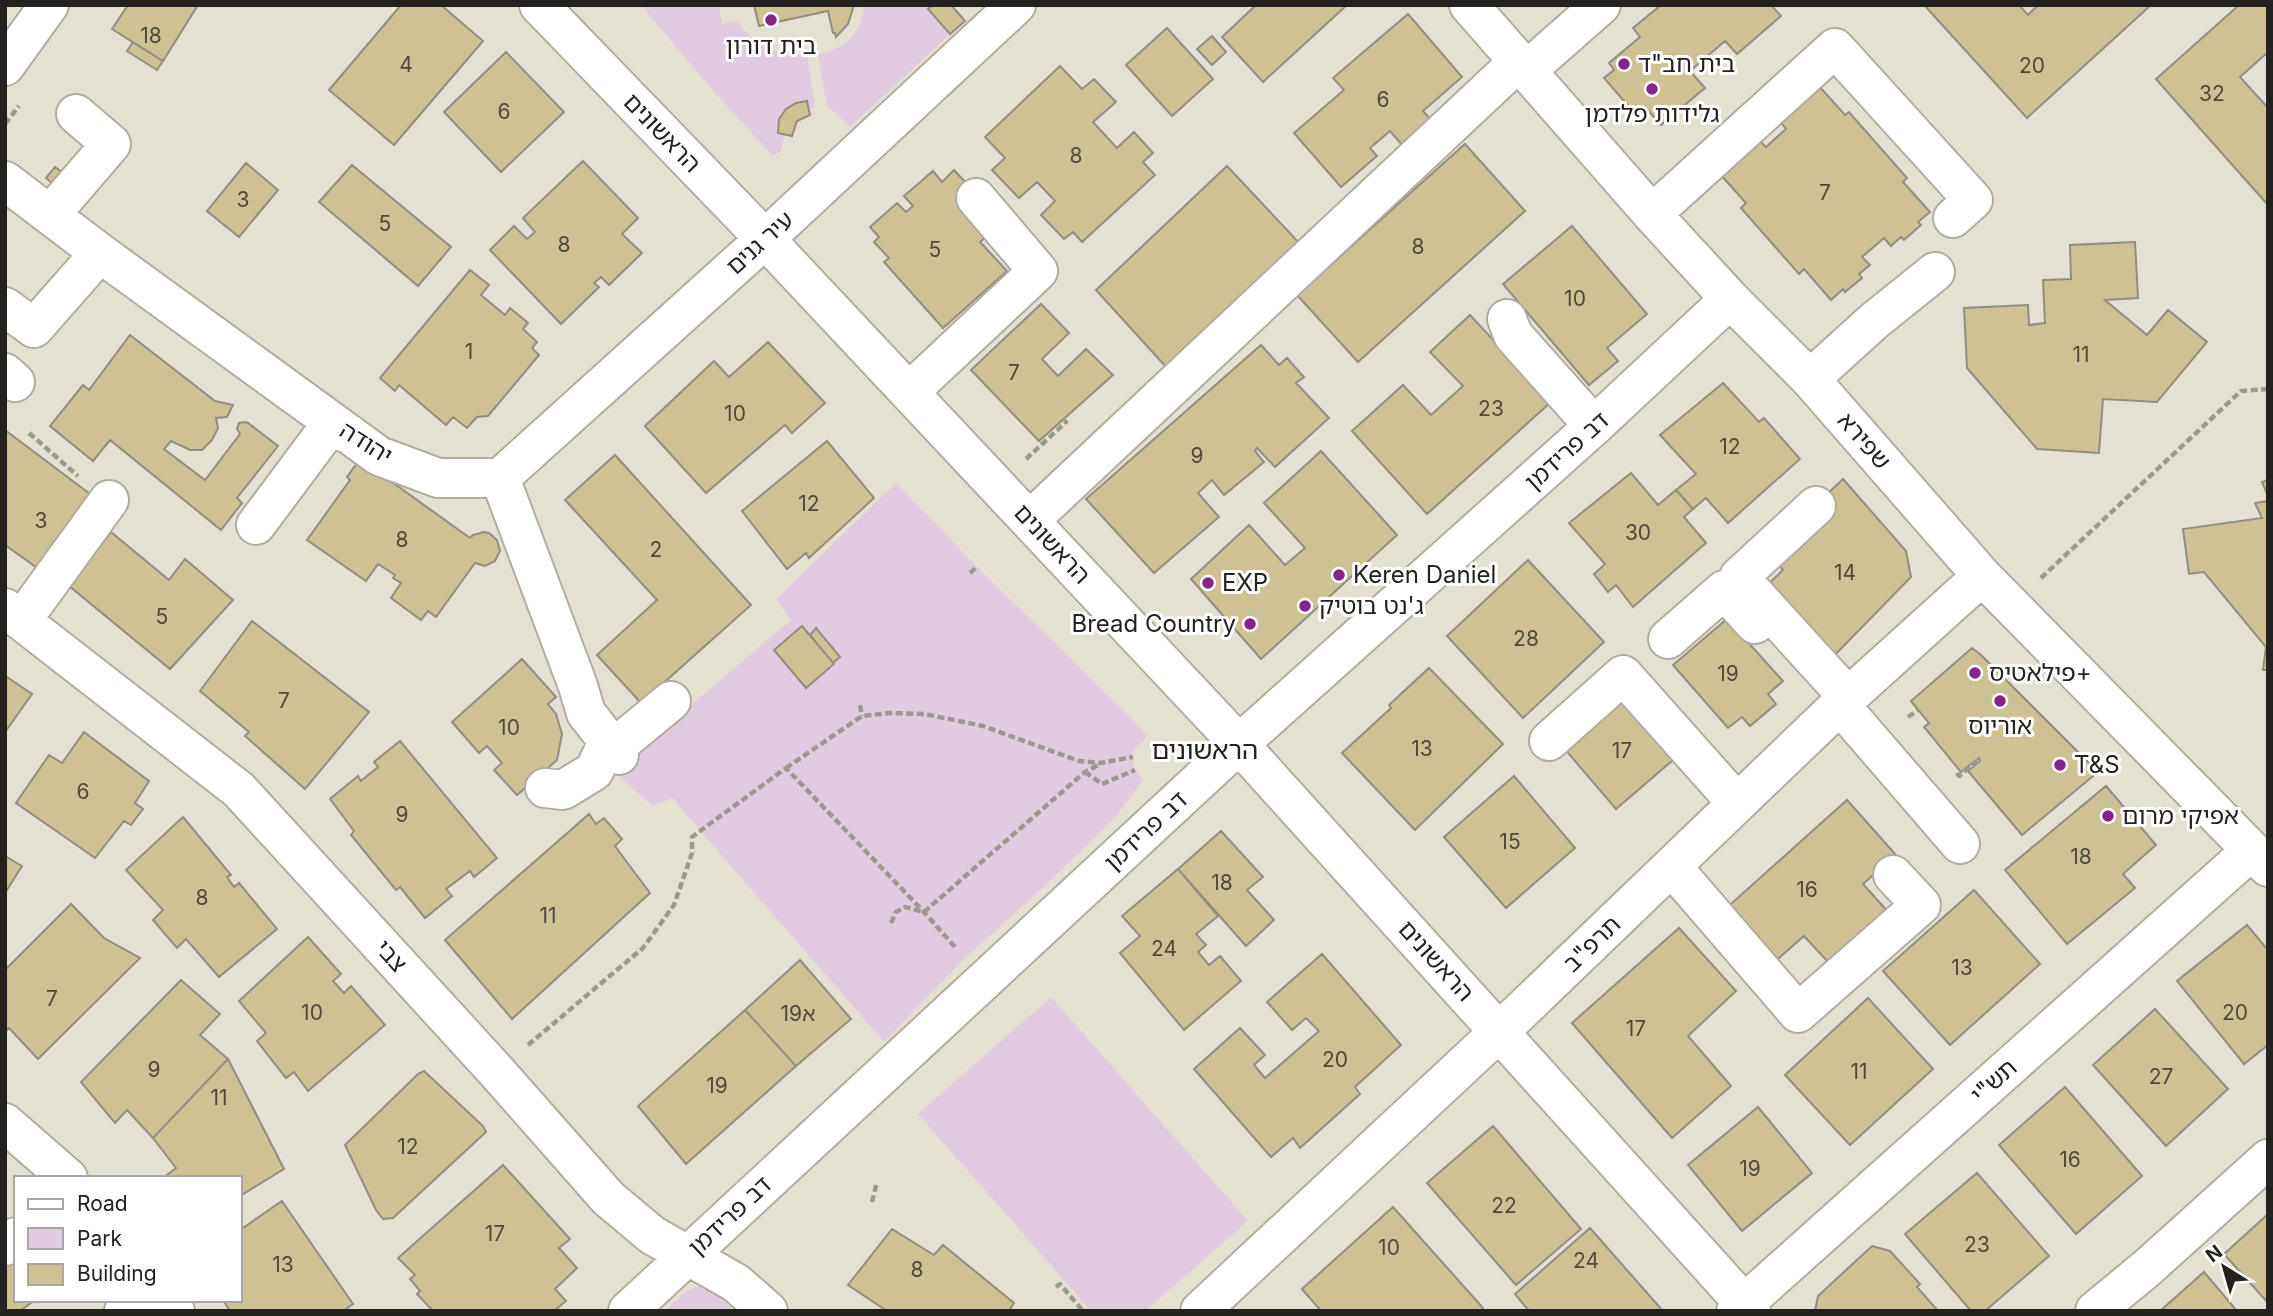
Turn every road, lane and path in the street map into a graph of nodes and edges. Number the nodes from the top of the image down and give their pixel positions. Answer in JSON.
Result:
{"nodes":[{"id":1,"x":49,"y":5,"type":"edge"},
{"id":2,"x":539,"y":5,"type":"edge"},
{"id":3,"x":1016,"y":5,"type":"edge"},
{"id":4,"x":1469,"y":5,"type":"edge"},
{"id":5,"x":1601,"y":5,"type":"edge"},
{"id":6,"x":5,"y":66,"type":"edge"},
{"id":7,"x":1522,"y":67,"type":"junction"},
{"id":8,"x":76,"y":114,"type":"dead end"},
{"id":9,"x":5,"y":181,"type":"edge"},
{"id":10,"x":976,"y":198,"type":"dead end"},
{"id":11,"x":1652,"y":214,"type":"junction"},
{"id":12,"x":50,"y":215,"type":"junction"},
{"id":13,"x":1953,"y":218,"type":"dead end"},
{"id":14,"x":765,"y":239,"type":"junction"},
{"id":15,"x":100,"y":253,"type":"junction"},
{"id":16,"x":1730,"y":299,"type":"junction"},
{"id":17,"x":5,"y":307,"type":"edge"},
{"id":18,"x":1915,"y":314,"type":"dead end"},
{"id":19,"x":1507,"y":319,"type":"dead end"},
{"id":20,"x":1874,"y":321,"type":"junction"},
{"id":21,"x":1802,"y":371,"type":"junction"},
{"id":22,"x":2268,"y":389,"type":"edge"},
{"id":23,"x":909,"y":392,"type":"junction"},
{"id":24,"x":1063,"y":421,"type":"dead end"},
{"id":25,"x":1594,"y":426,"type":"junction"},
{"id":26,"x":29,"y":433,"type":"dead end"},
{"id":27,"x":349,"y":434,"type":"junction"},
{"id":28,"x":500,"y":478,"type":"junction"},
{"id":29,"x":997,"y":486,"type":"junction"},
{"id":30,"x":109,"y":500,"type":"joint"},
{"id":31,"x":1816,"y":506,"type":"dead end"},
{"id":32,"x":1030,"y":520,"type":"junction"},
{"id":33,"x":256,"y":525,"type":"dead end"},
{"id":34,"x":976,"y":567,"type":"dead end"},
{"id":35,"x":970,"y":573,"type":"dead end"},
{"id":36,"x":1982,"y":576,"type":"junction"},
{"id":37,"x":2012,"y":605,"type":"junction"},
{"id":38,"x":14,"y":614,"type":"edge"},
{"id":39,"x":1668,"y":639,"type":"dead end"},
{"id":40,"x":671,"y":701,"type":"dead end"},
{"id":41,"x":860,"y":705,"type":"dead end"},
{"id":42,"x":1841,"y":705,"type":"junction"},
{"id":43,"x":1918,"y":710,"type":"dead end"},
{"id":44,"x":862,"y":716,"type":"junction"},
{"id":45,"x":1908,"y":717,"type":"dead end"},
{"id":46,"x":1549,"y":741,"type":"dead end"},
{"id":47,"x":1239,"y":744,"type":"junction"},
{"id":48,"x":614,"y":749,"type":"junction"},
{"id":49,"x":1133,"y":757,"type":"dead end"},
{"id":50,"x":1979,"y":760,"type":"dead end"},
{"id":51,"x":1100,"y":763,"type":"junction"},
{"id":52,"x":1972,"y":765,"type":"dead end"},
{"id":53,"x":786,"y":768,"type":"junction"},
{"id":54,"x":1135,"y":770,"type":"dead end"},
{"id":55,"x":1085,"y":772,"type":"junction"},
{"id":56,"x":545,"y":788,"type":"dead end"},
{"id":57,"x":1737,"y":802,"type":"junction"},
{"id":58,"x":1960,"y":844,"type":"dead end"},
{"id":59,"x":2260,"y":859,"type":"edge"},
{"id":60,"x":1672,"y":867,"type":"junction"},
{"id":61,"x":1893,"y":875,"type":"dead end"},
{"id":62,"x":924,"y":912,"type":"junction"},
{"id":63,"x":891,"y":923,"type":"dead end"},
{"id":64,"x":985,"y":980,"type":"junction"},
{"id":65,"x":1500,"y":1031,"type":"junction"},
{"id":66,"x":496,"y":1072,"type":"junction"},
{"id":67,"x":5,"y":1123,"type":"edge"},
{"id":68,"x":2268,"y":1159,"type":"edge"},
{"id":69,"x":66,"y":1176,"type":"edge"},
{"id":70,"x":877,"y":1182,"type":"dead end"},
{"id":71,"x":872,"y":1202,"type":"dead end"},
{"id":72,"x":689,"y":1255,"type":"junction"},
{"id":73,"x":1056,"y":1287,"type":"dead end"},
{"id":74,"x":1744,"y":1308,"type":"edge"},
{"id":75,"x":628,"y":1311,"type":"edge"},
{"id":76,"x":768,"y":1311,"type":"edge"},
{"id":77,"x":1083,"y":1311,"type":"edge"},
{"id":78,"x":1200,"y":1311,"type":"edge"},
{"id":79,"x":2095,"y":1311,"type":"edge"}],
"edges":[{"from":1,"to":6,"type":"street"},
{"from":2,"to":14,"type":"street","name":"הראשונים"},
{"from":3,"to":14,"type":"street","name":"עיר גנים"},
{"from":4,"to":7,"type":"street","name":"שפירא"},
{"from":5,"to":7,"type":"street"},
{"from":7,"to":11,"type":"street","name":"שפירא"},
{"from":7,"to":32,"type":"street"},
{"from":8,"to":12,"type":"street"},
{"from":9,"to":12,"type":"street","name":"יהודה"},
{"from":10,"to":23,"type":"street"},
{"from":11,"to":13,"type":"street"},
{"from":11,"to":16,"type":"street","name":"שפירא"},
{"from":12,"to":15,"type":"street","name":"יהודה"},
{"from":14,"to":23,"type":"street","name":"הראשונים"},
{"from":14,"to":28,"type":"street","name":"עיר גנים"},
{"from":15,"to":17,"type":"street"},
{"from":15,"to":27,"type":"street","name":"יהודה"},
{"from":16,"to":21,"type":"street","name":"שפירא"},
{"from":16,"to":25,"type":"street","name":"דב פרידמן"},
{"from":18,"to":20,"type":"street"},
{"from":19,"to":25,"type":"street"},
{"from":20,"to":21,"type":"street"},
{"from":20,"to":21,"type":"street"},
{"from":21,"to":36,"type":"street","name":"שפירא"},
{"from":22,"to":37,"type":"path"},
{"from":23,"to":29,"type":"street","name":"הראשונים"},
{"from":24,"to":29,"type":"path"},
{"from":25,"to":47,"type":"street","name":"דב פרידמן"},
{"from":26,"to":30,"type":"path"},
{"from":27,"to":28,"type":"street","name":"יהודה"},
{"from":27,"to":33,"type":"street"},
{"from":28,"to":48,"type":"street"},
{"from":29,"to":32,"type":"street","name":"הראשונים"},
{"from":30,"to":38,"type":"street"},
{"from":31,"to":42,"type":"street"},
{"from":32,"to":47,"type":"street","name":"הראשונים"},
{"from":34,"to":35,"type":"path"},
{"from":36,"to":37,"type":"street","name":"שפירא"},
{"from":36,"to":42,"type":"street","name":"תרפ\"ב"},
{"from":37,"to":59,"type":"street","name":"שפירא"},
{"from":38,"to":66,"type":"street","name":"צבי"},
{"from":39,"to":42,"type":"street"},
{"from":40,"to":48,"type":"street"},
{"from":41,"to":44,"type":"path"},
{"from":42,"to":57,"type":"street","name":"תרפ\"ב"},
{"from":42,"to":58,"type":"street"},
{"from":43,"to":45,"type":"path"},
{"from":44,"to":51,"type":"path"},
{"from":44,"to":53,"type":"path"},
{"from":46,"to":57,"type":"street"},
{"from":47,"to":64,"type":"street","name":"דב פרידמן"},
{"from":47,"to":65,"type":"street","name":"הראשונים"},
{"from":48,"to":56,"type":"street"},
{"from":49,"to":51,"type":"path"},
{"from":50,"to":52,"type":"path"},
{"from":51,"to":55,"type":"path"},
{"from":53,"to":62,"type":"path"},
{"from":53,"to":66,"type":"path"},
{"from":54,"to":55,"type":"path"},
{"from":55,"to":62,"type":"path"},
{"from":57,"to":60,"type":"street","name":"תרפ\"ב"},
{"from":59,"to":74,"type":"street","name":"תש\"י"},
{"from":60,"to":61,"type":"street"},
{"from":60,"to":65,"type":"street","name":"תרפ\"ב"},
{"from":62,"to":63,"type":"path"},
{"from":62,"to":64,"type":"path"},
{"from":64,"to":72,"type":"street","name":"דב פרידמן"},
{"from":65,"to":74,"type":"street","name":"הראשונים"},
{"from":65,"to":78,"type":"street","name":"תרפ\"ב"},
{"from":66,"to":72,"type":"street","name":"צבי"},
{"from":67,"to":69,"type":"street"},
{"from":68,"to":79,"type":"street"},
{"from":70,"to":71,"type":"path"},
{"from":72,"to":75,"type":"street","name":"דב פרידמן"},
{"from":72,"to":76,"type":"street","name":"צבי"},
{"from":73,"to":77,"type":"path"}]}
